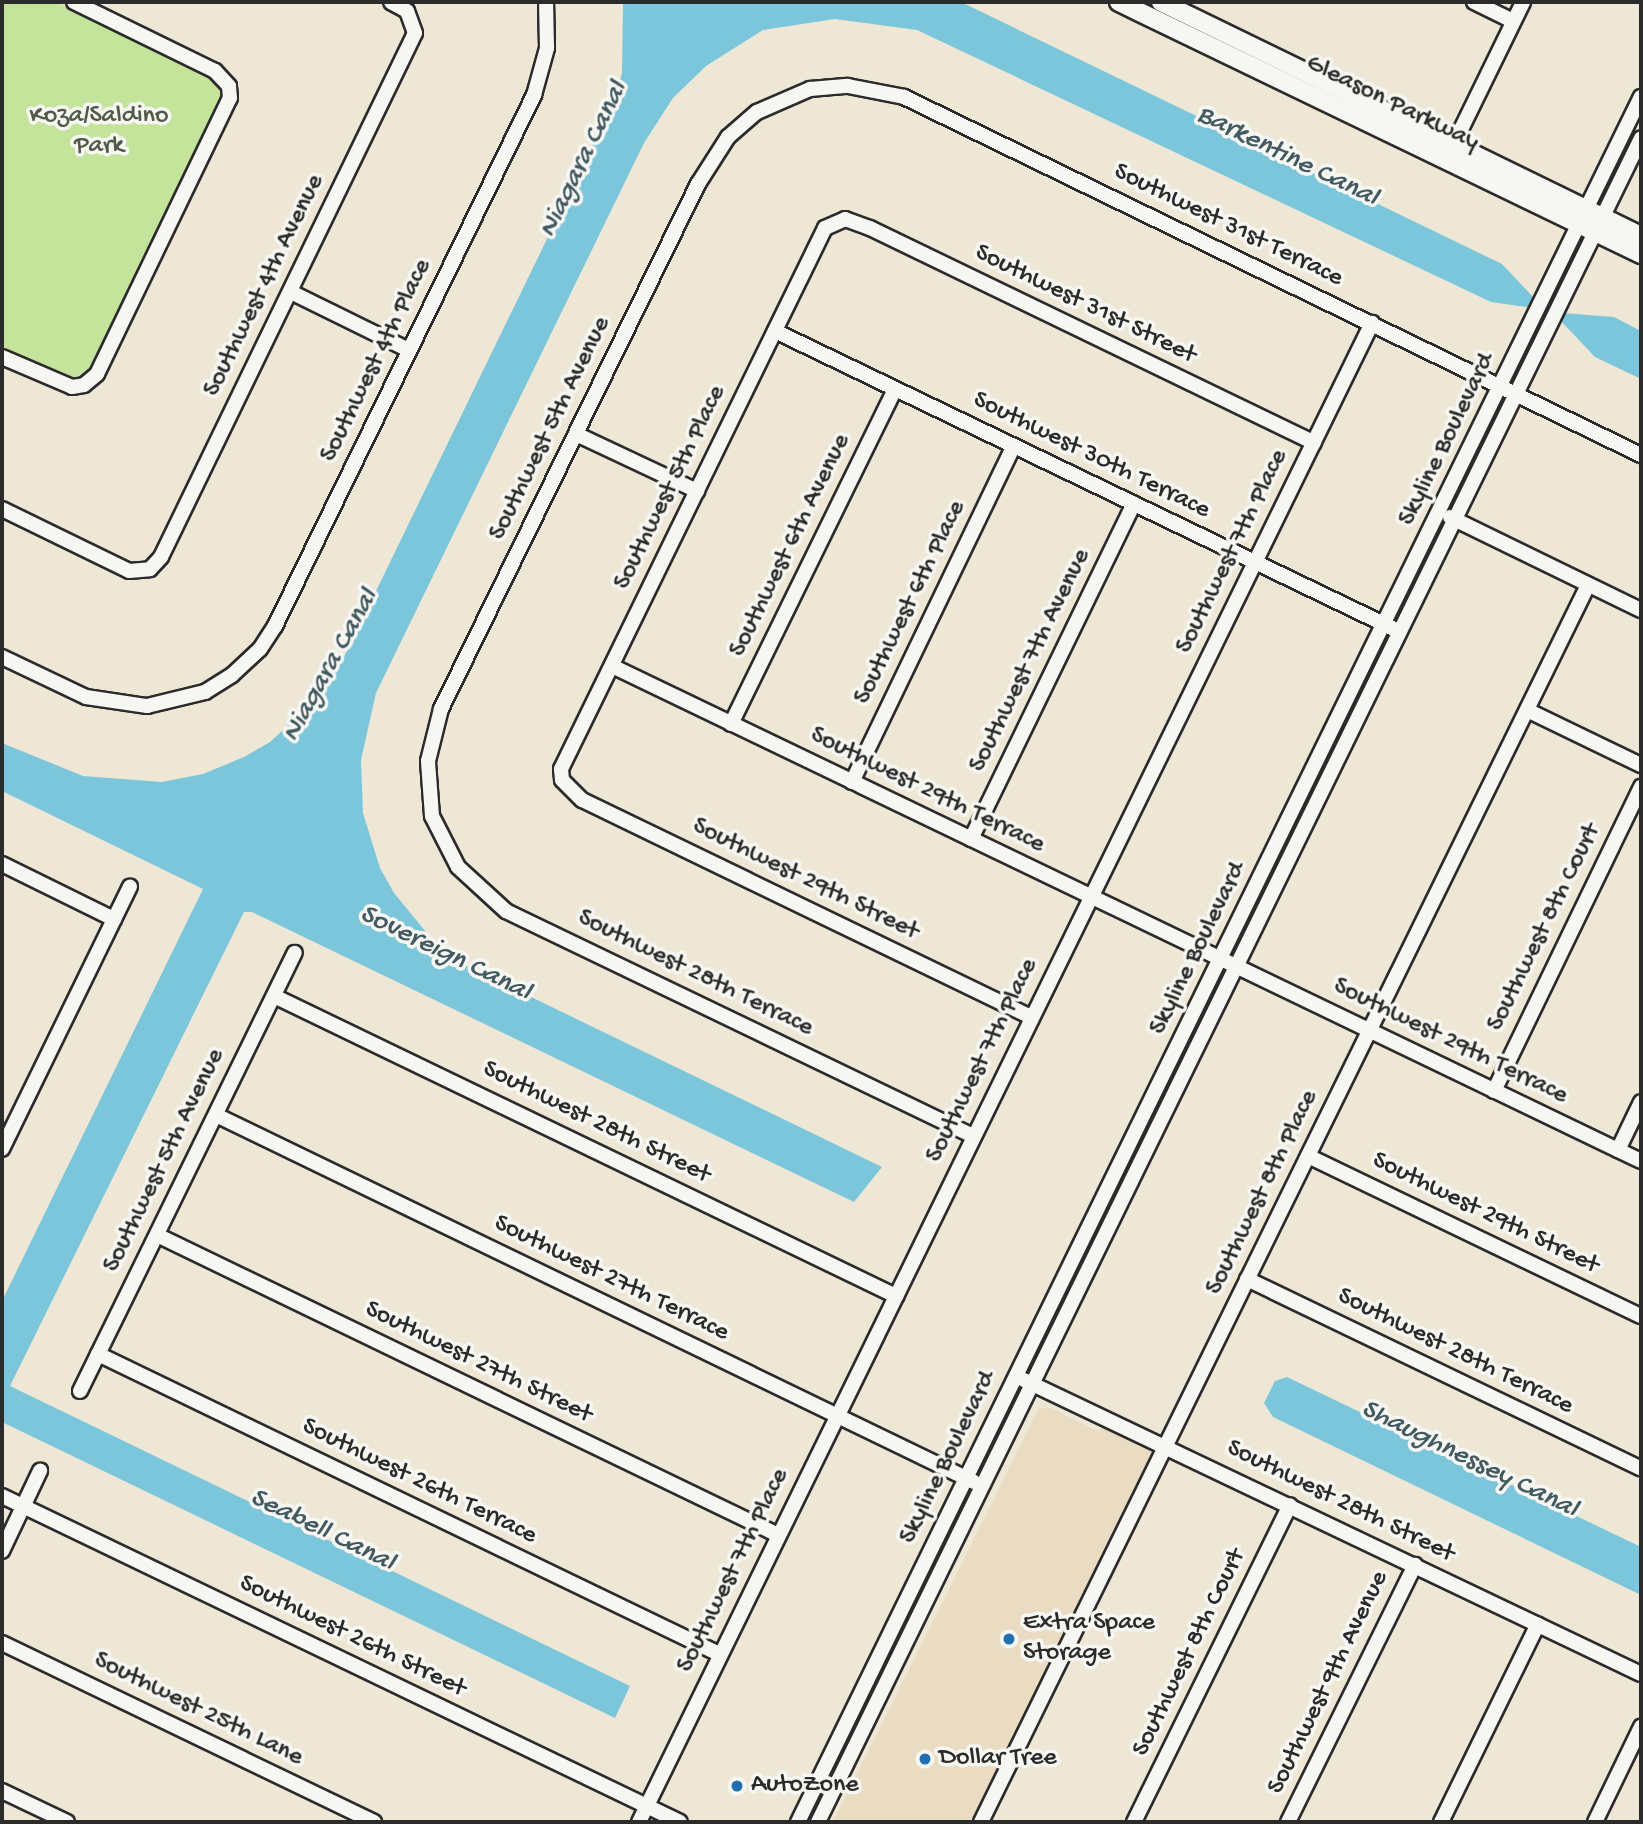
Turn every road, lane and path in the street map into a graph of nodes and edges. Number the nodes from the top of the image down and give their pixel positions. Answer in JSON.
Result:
{"nodes":[{"id":1,"x":74,"y":2,"type":"edge"},
{"id":2,"x":391,"y":2,"type":"edge"},
{"id":3,"x":546,"y":2,"type":"edge"},
{"id":4,"x":1119,"y":2,"type":"edge"},
{"id":5,"x":1161,"y":2,"type":"edge"},
{"id":6,"x":1474,"y":2,"type":"edge"},
{"id":7,"x":1523,"y":2,"type":"edge"},
{"id":8,"x":97,"y":6,"type":"edge"},
{"id":9,"x":1513,"y":20,"type":"junction"},
{"id":10,"x":1641,"y":97,"type":"edge"},
{"id":11,"x":783,"y":98,"type":"joint"},
{"id":12,"x":1641,"y":138,"type":"edge"},
{"id":13,"x":1450,"y":151,"type":"junction"},
{"id":14,"x":1591,"y":220,"type":"junction"},
{"id":15,"x":834,"y":221,"type":"joint"},
{"id":16,"x":1641,"y":236,"type":"edge"},
{"id":17,"x":1641,"y":254,"type":"edge"},
{"id":18,"x":291,"y":292,"type":"junction"},
{"id":19,"x":1373,"y":323,"type":"junction"},
{"id":20,"x":775,"y":331,"type":"junction"},
{"id":21,"x":409,"y":351,"type":"junction"},
{"id":22,"x":2,"y":357,"type":"edge"},
{"id":23,"x":1501,"y":386,"type":"junction"},
{"id":24,"x":895,"y":389,"type":"junction"},
{"id":25,"x":1517,"y":394,"type":"junction"},
{"id":26,"x":576,"y":434,"type":"junction"},
{"id":27,"x":1314,"y":443,"type":"junction"},
{"id":28,"x":1014,"y":446,"type":"junction"},
{"id":29,"x":1641,"y":455,"type":"edge"},
{"id":30,"x":697,"y":491,"type":"junction"},
{"id":31,"x":1135,"y":504,"type":"junction"},
{"id":32,"x":2,"y":509,"type":"edge"},
{"id":33,"x":1440,"y":513,"type":"junction"},
{"id":34,"x":1457,"y":520,"type":"junction"},
{"id":35,"x":1256,"y":562,"type":"junction"},
{"id":36,"x":1588,"y":584,"type":"junction"},
{"id":37,"x":1641,"y":610,"type":"edge"},
{"id":38,"x":1386,"y":625,"type":"junction"},
{"id":39,"x":1402,"y":633,"type":"junction"},
{"id":40,"x":2,"y":657,"type":"edge"},
{"id":41,"x":612,"y":666,"type":"junction"},
{"id":42,"x":1527,"y":710,"type":"junction"},
{"id":43,"x":731,"y":724,"type":"junction"},
{"id":44,"x":1641,"y":765,"type":"edge"},
{"id":45,"x":562,"y":780,"type":"joint"},
{"id":46,"x":852,"y":782,"type":"junction"},
{"id":47,"x":1641,"y":787,"type":"edge"},
{"id":48,"x":432,"y":816,"type":"joint"},
{"id":49,"x":971,"y":839,"type":"junction"},
{"id":50,"x":2,"y":864,"type":"edge"},
{"id":51,"x":130,"y":886,"type":"dead end"},
{"id":52,"x":1091,"y":897,"type":"junction"},
{"id":53,"x":114,"y":919,"type":"junction"},
{"id":54,"x":295,"y":953,"type":"dead end"},
{"id":55,"x":1221,"y":959,"type":"junction"},
{"id":56,"x":1237,"y":968,"type":"junction"},
{"id":57,"x":274,"y":996,"type":"junction"},
{"id":58,"x":1031,"y":1017,"type":"junction"},
{"id":59,"x":1370,"y":1031,"type":"junction"},
{"id":60,"x":1494,"y":1091,"type":"junction"},
{"id":61,"x":1641,"y":1102,"type":"edge"},
{"id":62,"x":216,"y":1115,"type":"junction"},
{"id":63,"x":973,"y":1136,"type":"junction"},
{"id":64,"x":2,"y":1149,"type":"edge"},
{"id":65,"x":1618,"y":1150,"type":"junction"},
{"id":66,"x":1308,"y":1156,"type":"junction"},
{"id":67,"x":1641,"y":1161,"type":"edge"},
{"id":68,"x":157,"y":1235,"type":"junction"},
{"id":69,"x":1247,"y":1279,"type":"junction"},
{"id":70,"x":896,"y":1296,"type":"junction"},
{"id":71,"x":1641,"y":1316,"type":"edge"},
{"id":72,"x":98,"y":1354,"type":"junction"},
{"id":73,"x":1017,"y":1376,"type":"junction"},
{"id":74,"x":1033,"y":1385,"type":"junction"},
{"id":75,"x":80,"y":1391,"type":"dead end"},
{"id":76,"x":838,"y":1415,"type":"junction"},
{"id":77,"x":1167,"y":1446,"type":"junction"},
{"id":78,"x":1641,"y":1469,"type":"edge"},
{"id":79,"x":40,"y":1471,"type":"dead end"},
{"id":80,"x":967,"y":1478,"type":"junction"},
{"id":81,"x":985,"y":1487,"type":"junction"},
{"id":82,"x":2,"y":1496,"type":"edge"},
{"id":83,"x":1290,"y":1505,"type":"junction"},
{"id":84,"x":24,"y":1506,"type":"junction"},
{"id":85,"x":778,"y":1535,"type":"junction"},
{"id":86,"x":2,"y":1551,"type":"edge"},
{"id":87,"x":1415,"y":1564,"type":"junction"},
{"id":88,"x":1538,"y":1624,"type":"junction"},
{"id":89,"x":2,"y":1643,"type":"edge"},
{"id":90,"x":719,"y":1654,"type":"junction"},
{"id":91,"x":1641,"y":1674,"type":"edge"},
{"id":92,"x":1641,"y":1727,"type":"edge"},
{"id":93,"x":2,"y":1791,"type":"edge"},
{"id":94,"x":647,"y":1807,"type":"junction"},
{"id":95,"x":67,"y":1822,"type":"edge"},
{"id":96,"x":374,"y":1822,"type":"edge"},
{"id":97,"x":639,"y":1822,"type":"edge"},
{"id":98,"x":680,"y":1822,"type":"edge"},
{"id":99,"x":797,"y":1822,"type":"edge"},
{"id":100,"x":818,"y":1822,"type":"edge"},
{"id":101,"x":981,"y":1822,"type":"edge"},
{"id":102,"x":1134,"y":1822,"type":"edge"},
{"id":103,"x":1288,"y":1822,"type":"edge"},
{"id":104,"x":1441,"y":1822,"type":"edge"},
{"id":105,"x":1595,"y":1822,"type":"edge"}],
"edges":[{"from":1,"to":8,"type":"street"},
{"from":2,"to":18,"type":"street","name":"Southwest 4th Avenue"},
{"from":3,"to":21,"type":"street","name":"Southwest 4th Place"},
{"from":4,"to":13,"type":"main road","name":"Gleason Parkway"},
{"from":5,"to":13,"type":"main road","name":"Gleason Parkway"},
{"from":6,"to":9,"type":"street"},
{"from":7,"to":9,"type":"street"},
{"from":8,"to":22,"type":"street"},
{"from":9,"to":13,"type":"street"},
{"from":10,"to":14,"type":"street","name":"Skyline Boulevard"},
{"from":11,"to":19,"type":"street","name":"Southwest 31st Terrace"},
{"from":11,"to":26,"type":"street","name":"Southwest 5th Avenue"},
{"from":12,"to":14,"type":"street","name":"Skyline Boulevard"},
{"from":13,"to":14,"type":"main road","name":"Gleason Parkway"},
{"from":14,"to":16,"type":"main road","name":"Gleason Parkway"},
{"from":14,"to":17,"type":"main road","name":"Gleason Parkway"},
{"from":14,"to":23,"type":"street","name":"Skyline Boulevard"},
{"from":14,"to":25,"type":"street","name":"Skyline Boulevard"},
{"from":15,"to":20,"type":"street","name":"Southwest 5th Place"},
{"from":15,"to":27,"type":"street","name":"Southwest 31st Street"},
{"from":18,"to":21,"type":"street"},
{"from":18,"to":32,"type":"street","name":"Southwest 4th Avenue"},
{"from":19,"to":23,"type":"street","name":"Southwest 31st Terrace"},
{"from":19,"to":27,"type":"street","name":"Southwest 7th Place"},
{"from":20,"to":24,"type":"street","name":"Southwest 30th Terrace"},
{"from":20,"to":30,"type":"street","name":"Southwest 5th Place"},
{"from":21,"to":40,"type":"street","name":"Southwest 4th Place"},
{"from":23,"to":25,"type":"street","name":"Southwest 31st Terrace"},
{"from":23,"to":33,"type":"street","name":"Skyline Boulevard"},
{"from":24,"to":28,"type":"street","name":"Southwest 30th Terrace"},
{"from":24,"to":43,"type":"street","name":"Southwest 6th Avenue"},
{"from":25,"to":29,"type":"street","name":"Southwest 31st Terrace"},
{"from":25,"to":34,"type":"street","name":"Skyline Boulevard"},
{"from":26,"to":30,"type":"street"},
{"from":26,"to":48,"type":"street","name":"Southwest 5th Avenue"},
{"from":27,"to":35,"type":"street","name":"Southwest 7th Place"},
{"from":28,"to":31,"type":"street","name":"Southwest 30th Terrace"},
{"from":28,"to":46,"type":"street","name":"Southwest 6th Place"},
{"from":30,"to":41,"type":"street","name":"Southwest 5th Place"},
{"from":31,"to":35,"type":"street","name":"Southwest 30th Terrace"},
{"from":31,"to":49,"type":"street","name":"Southwest 7th Avenue"},
{"from":33,"to":34,"type":"street"},
{"from":33,"to":38,"type":"street","name":"Skyline Boulevard"},
{"from":34,"to":36,"type":"street"},
{"from":34,"to":39,"type":"street","name":"Skyline Boulevard"},
{"from":35,"to":38,"type":"street","name":"Southwest 30th Terrace"},
{"from":35,"to":52,"type":"street","name":"Southwest 7th Place"},
{"from":36,"to":37,"type":"street"},
{"from":36,"to":42,"type":"street","name":"Southwest 8th Place"},
{"from":38,"to":39,"type":"street","name":"Southwest 30th Terrace"},
{"from":38,"to":55,"type":"street","name":"Skyline Boulevard"},
{"from":39,"to":56,"type":"street","name":"Skyline Boulevard"},
{"from":41,"to":43,"type":"street","name":"Southwest 29th Terrace"},
{"from":41,"to":45,"type":"street","name":"Southwest 5th Place"},
{"from":42,"to":44,"type":"street"},
{"from":42,"to":59,"type":"street","name":"Southwest 8th Place"},
{"from":43,"to":46,"type":"street","name":"Southwest 29th Terrace"},
{"from":45,"to":58,"type":"street","name":"Southwest 29th Street"},
{"from":46,"to":49,"type":"street","name":"Southwest 29th Terrace"},
{"from":47,"to":60,"type":"street","name":"Southwest 8th Court"},
{"from":48,"to":63,"type":"street","name":"Southwest 28th Terrace"},
{"from":49,"to":52,"type":"street","name":"Southwest 29th Terrace"},
{"from":50,"to":53,"type":"street"},
{"from":51,"to":53,"type":"street"},
{"from":52,"to":55,"type":"street","name":"Southwest 29th Terrace"},
{"from":52,"to":58,"type":"street","name":"Southwest 7th Place"},
{"from":53,"to":64,"type":"street"},
{"from":54,"to":57,"type":"street","name":"Southwest 5th Avenue"},
{"from":55,"to":56,"type":"street","name":"Southwest 29th Terrace"},
{"from":55,"to":73,"type":"street","name":"Skyline Boulevard"},
{"from":56,"to":59,"type":"street","name":"Southwest 29th Terrace"},
{"from":56,"to":74,"type":"street","name":"Skyline Boulevard"},
{"from":57,"to":62,"type":"street","name":"Southwest 5th Avenue"},
{"from":57,"to":70,"type":"street","name":"Southwest 28th Street"},
{"from":58,"to":63,"type":"street","name":"Southwest 7th Place"},
{"from":59,"to":60,"type":"street","name":"Southwest 29th Terrace"},
{"from":59,"to":66,"type":"street","name":"Southwest 8th Place"},
{"from":60,"to":65,"type":"street","name":"Southwest 29th Terrace"},
{"from":61,"to":65,"type":"street"},
{"from":62,"to":68,"type":"street","name":"Southwest 5th Avenue"},
{"from":62,"to":76,"type":"street","name":"Southwest 27th Terrace"},
{"from":63,"to":70,"type":"street","name":"Southwest 7th Place"},
{"from":65,"to":67,"type":"street","name":"Southwest 29th Terrace"},
{"from":66,"to":69,"type":"street","name":"Southwest 8th Place"},
{"from":66,"to":71,"type":"street","name":"Southwest 29th Street"},
{"from":68,"to":72,"type":"street","name":"Southwest 5th Avenue"},
{"from":68,"to":85,"type":"street","name":"Southwest 27th Street"},
{"from":69,"to":77,"type":"street","name":"Southwest 8th Place"},
{"from":69,"to":78,"type":"street","name":"Southwest 28th Terrace"},
{"from":70,"to":76,"type":"street","name":"Southwest 7th Place"},
{"from":72,"to":75,"type":"street","name":"Southwest 5th Avenue"},
{"from":72,"to":90,"type":"street","name":"Southwest 26th Terrace"},
{"from":73,"to":74,"type":"street","name":"Southwest 28th Street"},
{"from":73,"to":80,"type":"street","name":"Skyline Boulevard"},
{"from":74,"to":77,"type":"street","name":"Southwest 28th Street"},
{"from":74,"to":81,"type":"street","name":"Skyline Boulevard"},
{"from":76,"to":80,"type":"street","name":"Southwest 27th Terrace"},
{"from":76,"to":85,"type":"street","name":"Southwest 7th Place"},
{"from":77,"to":83,"type":"street","name":"Southwest 28th Street"},
{"from":77,"to":101,"type":"street","name":"Southwest 8th Place"},
{"from":79,"to":84,"type":"street"},
{"from":80,"to":81,"type":"street","name":"Southwest 27th Terrace"},
{"from":80,"to":99,"type":"street","name":"Skyline Boulevard"},
{"from":81,"to":100,"type":"street","name":"Skyline Boulevard"},
{"from":82,"to":84,"type":"street","name":"Southwest 26th Street"},
{"from":83,"to":87,"type":"street","name":"Southwest 28th Street"},
{"from":83,"to":102,"type":"street","name":"Southwest 8th Court"},
{"from":84,"to":86,"type":"street"},
{"from":84,"to":94,"type":"street","name":"Southwest 26th Street"},
{"from":85,"to":90,"type":"street","name":"Southwest 7th Place"},
{"from":87,"to":88,"type":"street","name":"Southwest 28th Street"},
{"from":87,"to":103,"type":"street","name":"Southwest 9th Avenue"},
{"from":88,"to":91,"type":"street","name":"Southwest 28th Street"},
{"from":88,"to":104,"type":"street"},
{"from":89,"to":96,"type":"street","name":"Southwest 25th Lane"},
{"from":90,"to":94,"type":"street","name":"Southwest 7th Place"},
{"from":92,"to":105,"type":"street"},
{"from":93,"to":95,"type":"street"},
{"from":94,"to":97,"type":"street","name":"Southwest 7th Place"},
{"from":94,"to":98,"type":"street","name":"Southwest 26th Street"}]}
